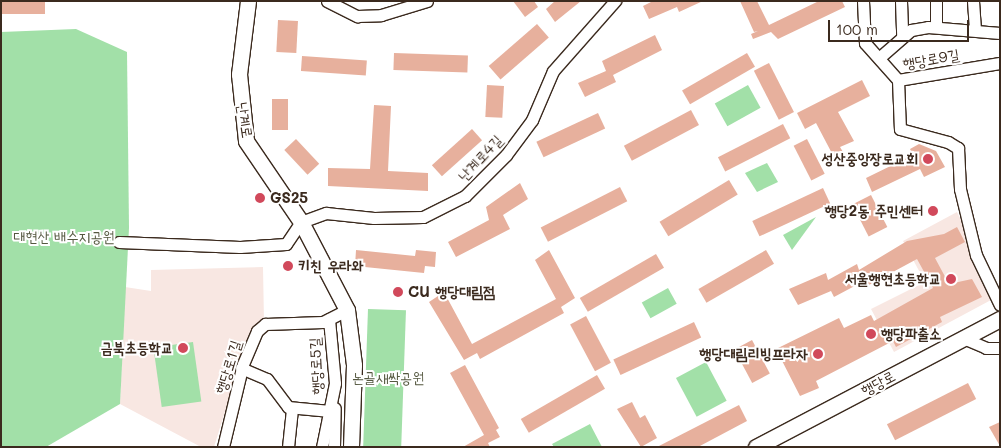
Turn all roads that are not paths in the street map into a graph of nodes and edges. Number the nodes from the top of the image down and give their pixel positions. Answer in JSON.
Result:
{"nodes":[{"id":1,"x":248,"y":1,"type":"edge"},
{"id":2,"x":327,"y":1,"type":"edge"},
{"id":3,"x":427,"y":1,"type":"edge"},
{"id":4,"x":615,"y":1,"type":"edge"},
{"id":5,"x":863,"y":1,"type":"edge"},
{"id":6,"x":902,"y":1,"type":"edge"},
{"id":7,"x":936,"y":1,"type":"edge"},
{"id":8,"x":972,"y":1,"type":"edge"},
{"id":9,"x":936,"y":27,"type":"junction"},
{"id":10,"x":975,"y":30,"type":"junction"},
{"id":11,"x":1000,"y":33,"type":"edge"},
{"id":12,"x":902,"y":37,"type":"junction"},
{"id":13,"x":880,"y":57,"type":"junction"},
{"id":14,"x":1000,"y":63,"type":"edge"},
{"id":15,"x":898,"y":80,"type":"junction"},
{"id":16,"x":301,"y":222,"type":"junction"},
{"id":17,"x":118,"y":242,"type":"dead end"},
{"id":18,"x":1000,"y":305,"type":"edge"},
{"id":19,"x":347,"y":310,"type":"junction"},
{"id":20,"x":330,"y":319,"type":"junction"},
{"id":21,"x":1000,"y":320,"type":"edge"},
{"id":22,"x":963,"y":338,"type":"junction"},
{"id":23,"x":1000,"y":348,"type":"edge"},
{"id":24,"x":242,"y":368,"type":"junction"},
{"id":25,"x":334,"y":399,"type":"junction"},
{"id":26,"x":292,"y":408,"type":"junction"},
{"id":27,"x":330,"y":411,"type":"junction"},
{"id":28,"x":223,"y":447,"type":"edge"},
{"id":29,"x":288,"y":447,"type":"edge"},
{"id":30,"x":322,"y":447,"type":"edge"},
{"id":31,"x":334,"y":447,"type":"edge"},
{"id":32,"x":351,"y":447,"type":"edge"},
{"id":33,"x":756,"y":447,"type":"edge"}],
"edges":[{"from":1,"to":16,"type":"main road","name":"난계로"},
{"from":2,"to":3,"type":"street"},
{"from":4,"to":16,"type":"street","name":"난계로4길"},
{"from":5,"to":13,"type":"street","name":"행당로9길"},
{"from":6,"to":12,"type":"street"},
{"from":7,"to":9,"type":"street"},
{"from":8,"to":10,"type":"street"},
{"from":9,"to":10,"type":"street"},
{"from":9,"to":12,"type":"street"},
{"from":10,"to":11,"type":"street"},
{"from":12,"to":13,"type":"street"},
{"from":13,"to":15,"type":"street","name":"행당로9길"},
{"from":14,"to":15,"type":"street","name":"행당로9길"},
{"from":15,"to":18,"type":"street","name":"행당로9길"},
{"from":16,"to":17,"type":"street"},
{"from":16,"to":19,"type":"main road","name":"난계로"},
{"from":19,"to":20,"type":"street","name":"행당로1길"},
{"from":19,"to":32,"type":"main road","name":"난계로"},
{"from":20,"to":24,"type":"street","name":"행당로1길"},
{"from":20,"to":25,"type":"street","name":"행당로5길"},
{"from":21,"to":22,"type":"main road","name":"행당로"},
{"from":22,"to":23,"type":"street"},
{"from":22,"to":33,"type":"main road","name":"행당로"},
{"from":24,"to":26,"type":"street"},
{"from":24,"to":28,"type":"street","name":"행당로1길"},
{"from":25,"to":27,"type":"street","name":"행당로5길"},
{"from":25,"to":31,"type":"street"},
{"from":26,"to":27,"type":"street","name":"행당로5길"},
{"from":26,"to":29,"type":"street"},
{"from":27,"to":30,"type":"street","name":"행당로5길"}]}
